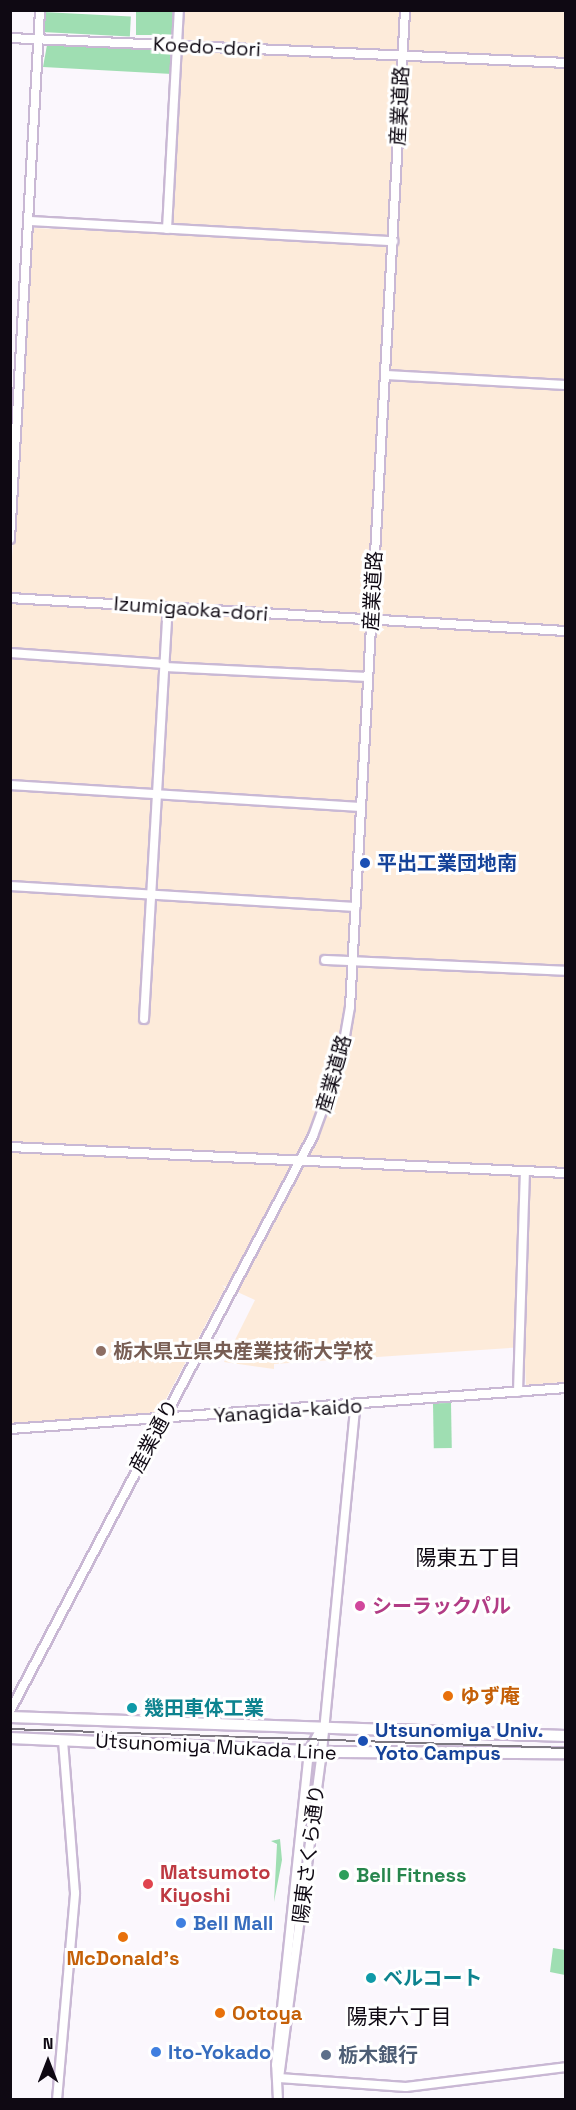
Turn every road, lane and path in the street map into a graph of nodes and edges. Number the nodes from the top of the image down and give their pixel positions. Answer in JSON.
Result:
{"nodes":[{"id":1,"x":40,"y":10,"type":"edge"},
{"id":2,"x":179,"y":10,"type":"edge"},
{"id":3,"x":405,"y":10,"type":"edge"},
{"id":4,"x":10,"y":38,"type":"edge"},
{"id":5,"x":38,"y":39,"type":"junction"},
{"id":6,"x":177,"y":45,"type":"junction"},
{"id":7,"x":403,"y":56,"type":"junction"},
{"id":8,"x":566,"y":63,"type":"edge"},
{"id":9,"x":30,"y":221,"type":"junction"},
{"id":10,"x":167,"y":229,"type":"junction"},
{"id":11,"x":393,"y":242,"type":"junction"},
{"id":12,"x":386,"y":375,"type":"junction"},
{"id":13,"x":566,"y":385,"type":"edge"},
{"id":14,"x":10,"y":539,"type":"edge"},
{"id":15,"x":10,"y":598,"type":"edge"},
{"id":16,"x":168,"y":608,"type":"junction"},
{"id":17,"x":372,"y":620,"type":"junction"},
{"id":18,"x":566,"y":632,"type":"edge"},
{"id":19,"x":10,"y":653,"type":"edge"},
{"id":20,"x":165,"y":665,"type":"junction"},
{"id":21,"x":368,"y":677,"type":"junction"},
{"id":22,"x":10,"y":785,"type":"edge"},
{"id":23,"x":158,"y":796,"type":"junction"},
{"id":24,"x":360,"y":807,"type":"junction"},
{"id":25,"x":10,"y":886,"type":"edge"},
{"id":26,"x":151,"y":895,"type":"junction"},
{"id":27,"x":355,"y":907,"type":"junction"},
{"id":28,"x":325,"y":960,"type":"dead end"},
{"id":29,"x":353,"y":961,"type":"junction"},
{"id":30,"x":566,"y":971,"type":"edge"},
{"id":31,"x":144,"y":1019,"type":"dead end"},
{"id":32,"x":10,"y":1147,"type":"edge"},
{"id":33,"x":299,"y":1162,"type":"junction"},
{"id":34,"x":525,"y":1171,"type":"junction"},
{"id":35,"x":566,"y":1173,"type":"edge"},
{"id":36,"x":566,"y":1388,"type":"edge"},
{"id":37,"x":518,"y":1392,"type":"junction"},
{"id":38,"x":355,"y":1407,"type":"junction"},
{"id":39,"x":162,"y":1419,"type":"junction"},
{"id":40,"x":10,"y":1429,"type":"edge"},
{"id":41,"x":10,"y":1711,"type":"edge"},
{"id":42,"x":10,"y":1717,"type":"edge"},
{"id":43,"x":320,"y":1729,"type":"junction"},
{"id":44,"x":566,"y":1736,"type":"edge"},
{"id":45,"x":10,"y":1738,"type":"edge"},
{"id":46,"x":63,"y":1740,"type":"junction"},
{"id":47,"x":309,"y":1751,"type":"junction"},
{"id":48,"x":322,"y":1752,"type":"junction"},
{"id":49,"x":566,"y":1753,"type":"edge"},
{"id":50,"x":566,"y":2067,"type":"edge"},
{"id":51,"x":279,"y":2078,"type":"junction"},
{"id":52,"x":57,"y":2100,"type":"edge"},
{"id":53,"x":278,"y":2100,"type":"edge"}],
"edges":[{"from":1,"to":5,"type":"street"},
{"from":2,"to":6,"type":"street"},
{"from":3,"to":7,"type":"street","name":"産業道路"},
{"from":4,"to":5,"type":"street","name":"Koedo-dori"},
{"from":5,"to":6,"type":"street","name":"Koedo-dori"},
{"from":5,"to":9,"type":"street"},
{"from":6,"to":7,"type":"street","name":"Koedo-dori"},
{"from":6,"to":10,"type":"street"},
{"from":7,"to":8,"type":"street","name":"Koedo-dori"},
{"from":7,"to":11,"type":"street","name":"産業道路"},
{"from":9,"to":10,"type":"street"},
{"from":9,"to":14,"type":"street"},
{"from":10,"to":11,"type":"street"},
{"from":11,"to":12,"type":"street","name":"産業道路"},
{"from":12,"to":13,"type":"street"},
{"from":12,"to":17,"type":"street","name":"産業道路"},
{"from":15,"to":16,"type":"street","name":"Izumigaoka-dori"},
{"from":16,"to":17,"type":"street","name":"Izumigaoka-dori"},
{"from":16,"to":20,"type":"street"},
{"from":17,"to":18,"type":"street","name":"Izumigaoka-dori"},
{"from":17,"to":21,"type":"street","name":"産業道路"},
{"from":19,"to":20,"type":"street"},
{"from":20,"to":21,"type":"street"},
{"from":20,"to":23,"type":"street"},
{"from":21,"to":24,"type":"street","name":"産業道路"},
{"from":22,"to":23,"type":"street"},
{"from":23,"to":24,"type":"street"},
{"from":23,"to":26,"type":"street"},
{"from":24,"to":27,"type":"street","name":"産業道路"},
{"from":25,"to":26,"type":"street"},
{"from":26,"to":27,"type":"street"},
{"from":26,"to":31,"type":"street"},
{"from":27,"to":29,"type":"street","name":"産業道路"},
{"from":28,"to":29,"type":"street"},
{"from":29,"to":30,"type":"street"},
{"from":29,"to":33,"type":"street","name":"産業道路"},
{"from":32,"to":33,"type":"street"},
{"from":33,"to":34,"type":"street"},
{"from":33,"to":39,"type":"street","name":"産業通り"},
{"from":34,"to":35,"type":"street"},
{"from":34,"to":37,"type":"street"},
{"from":36,"to":37,"type":"street","name":"Yanagida-kaido"},
{"from":37,"to":38,"type":"street","name":"Yanagida-kaido"},
{"from":38,"to":39,"type":"street","name":"Yanagida-kaido"},
{"from":38,"to":43,"type":"street"},
{"from":39,"to":40,"type":"street","name":"Yanagida-kaido"},
{"from":39,"to":41,"type":"street","name":"産業通り"},
{"from":42,"to":43,"type":"main road","name":"Utsunomiya Mukada Line"},
{"from":43,"to":44,"type":"main road","name":"Utsunomiya Mukada Line"},
{"from":43,"to":47,"type":"street","name":"陽東さくら通り"},
{"from":43,"to":48,"type":"street","name":"陽東さくら通り"},
{"from":45,"to":46,"type":"main road","name":"Utsunomiya Mukada Line"},
{"from":46,"to":47,"type":"main road","name":"Utsunomiya Mukada Line"},
{"from":46,"to":52,"type":"street"},
{"from":47,"to":48,"type":"main road","name":"Utsunomiya Mukada Line"},
{"from":47,"to":51,"type":"street","name":"陽東さくら通り"},
{"from":48,"to":49,"type":"main road","name":"Utsunomiya Mukada Line"},
{"from":48,"to":51,"type":"street","name":"陽東さくら通り"},
{"from":50,"to":51,"type":"street"},
{"from":51,"to":53,"type":"street","name":"陽東さくら通り"}]}
